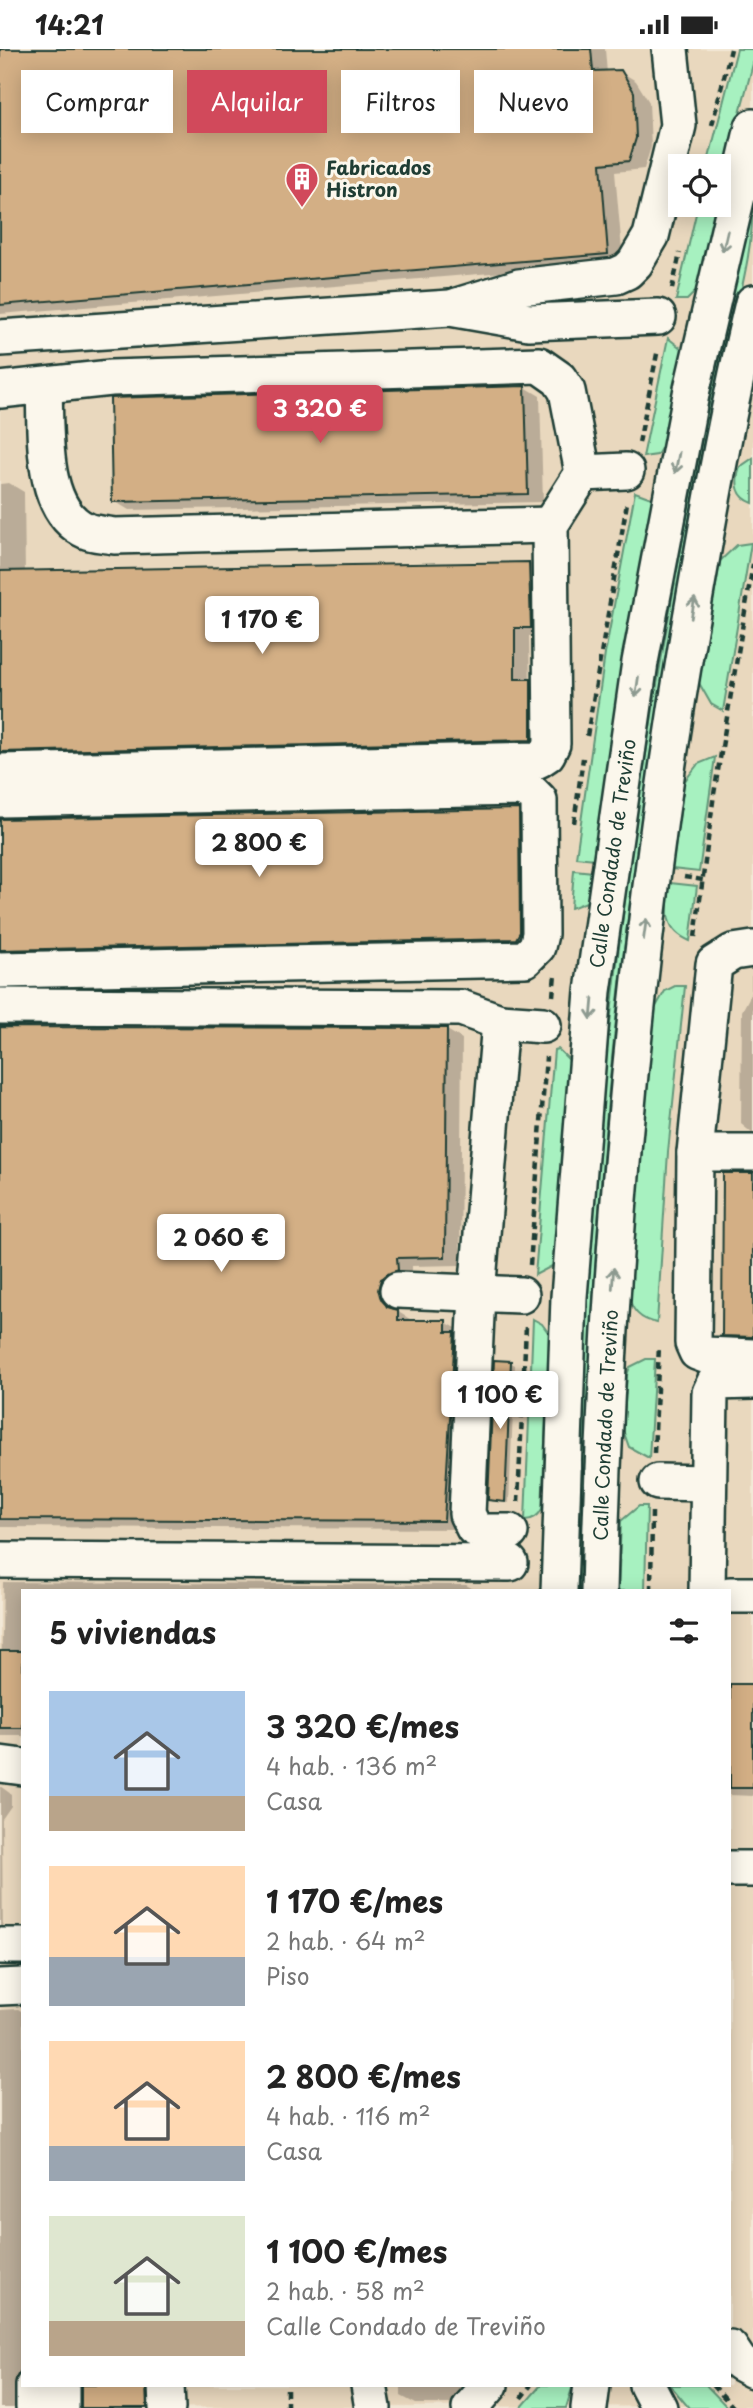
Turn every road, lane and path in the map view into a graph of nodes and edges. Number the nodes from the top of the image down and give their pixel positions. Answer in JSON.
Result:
{"nodes":[{"id":1,"x":670,"y":49,"type":"edge"},
{"id":2,"x":731,"y":49,"type":"edge"},
{"id":3,"x":753,"y":127,"type":"edge"},
{"id":4,"x":710,"y":130,"type":"dead end"},
{"id":5,"x":753,"y":303,"type":"edge"},
{"id":6,"x":450,"y":308,"type":"junction"},
{"id":7,"x":658,"y":317,"type":"dead end"},
{"id":8,"x":0,"y":338,"type":"edge"},
{"id":9,"x":44,"y":387,"type":"junction"},
{"id":10,"x":0,"y":390,"type":"edge"},
{"id":11,"x":626,"y":471,"type":"dead end"},
{"id":12,"x":583,"y":473,"type":"junction"},
{"id":13,"x":550,"y":526,"type":"junction"},
{"id":14,"x":0,"y":772,"type":"edge"},
{"id":15,"x":0,"y":799,"type":"edge"},
{"id":16,"x":753,"y":949,"type":"edge"},
{"id":17,"x":0,"y":970,"type":"edge"},
{"id":18,"x":0,"y":1006,"type":"edge"},
{"id":19,"x":500,"y":1022,"type":"junction"},
{"id":20,"x":542,"y":1025,"type":"dead end"},
{"id":21,"x":695,"y":1153,"type":"junction"},
{"id":22,"x":753,"y":1153,"type":"edge"},
{"id":23,"x":398,"y":1290,"type":"dead end"},
{"id":24,"x":477,"y":1293,"type":"junction"},
{"id":25,"x":521,"y":1295,"type":"dead end"},
{"id":26,"x":753,"y":1357,"type":"edge"},
{"id":27,"x":753,"y":1381,"type":"edge"},
{"id":28,"x":658,"y":1482,"type":"dead end"},
{"id":29,"x":708,"y":1483,"type":"junction"},
{"id":30,"x":0,"y":1560,"type":"edge"},
{"id":31,"x":495,"y":1562,"type":"edge"},
{"id":32,"x":559,"y":1589,"type":"edge"},
{"id":33,"x":599,"y":1589,"type":"edge"},
{"id":34,"x":707,"y":1589,"type":"edge"},
{"id":35,"x":731,"y":1595,"type":"edge"},
{"id":36,"x":753,"y":1595,"type":"edge"},
{"id":37,"x":0,"y":1764,"type":"edge"},
{"id":38,"x":21,"y":1767,"type":"edge"},
{"id":39,"x":731,"y":1869,"type":"edge"},
{"id":40,"x":753,"y":1869,"type":"edge"},
{"id":41,"x":0,"y":1946,"type":"edge"},
{"id":42,"x":21,"y":1946,"type":"edge"},
{"id":43,"x":21,"y":1986,"type":"edge"},
{"id":44,"x":0,"y":1987,"type":"edge"},
{"id":45,"x":731,"y":2350,"type":"edge"},
{"id":46,"x":753,"y":2369,"type":"edge"},
{"id":47,"x":34,"y":2387,"type":"edge"},
{"id":48,"x":61,"y":2387,"type":"edge"},
{"id":49,"x":166,"y":2387,"type":"edge"},
{"id":50,"x":287,"y":2387,"type":"edge"},
{"id":51,"x":369,"y":2387,"type":"edge"},
{"id":52,"x":488,"y":2387,"type":"edge"},
{"id":53,"x":592,"y":2387,"type":"edge"},
{"id":54,"x":648,"y":2387,"type":"edge"},
{"id":55,"x":715,"y":2387,"type":"edge"},
{"id":56,"x":34,"y":2408,"type":"edge"},
{"id":57,"x":61,"y":2408,"type":"edge"},
{"id":58,"x":167,"y":2408,"type":"edge"},
{"id":59,"x":287,"y":2408,"type":"edge"},
{"id":60,"x":373,"y":2408,"type":"edge"},
{"id":61,"x":470,"y":2408,"type":"edge"},
{"id":62,"x":589,"y":2408,"type":"edge"},
{"id":63,"x":659,"y":2408,"type":"edge"},
{"id":64,"x":734,"y":2408,"type":"edge"}],
"edges":[{"from":1,"to":6,"type":"street"},
{"from":2,"to":4,"type":"path"},
{"from":3,"to":32,"type":"street","name":"Calle Condado de Treviño","one_way":true},
{"from":33,"to":5,"type":"street","name":"Calle Condado de Treviño","one_way":true},
{"from":6,"to":7,"type":"street"},
{"from":6,"to":8,"type":"street"},
{"from":9,"to":10,"type":"street"},
{"from":9,"to":12,"type":"street"},
{"from":9,"to":13,"type":"street"},
{"from":11,"to":12,"type":"street"},
{"from":12,"to":13,"type":"street"},
{"from":13,"to":14,"type":"street"},
{"from":15,"to":17,"type":"street"},
{"from":16,"to":21,"type":"street"},
{"from":18,"to":19,"type":"street"},
{"from":19,"to":20,"type":"street"},
{"from":19,"to":24,"type":"street"},
{"from":21,"to":22,"type":"street"},
{"from":21,"to":26,"type":"street"},
{"from":23,"to":24,"type":"street"},
{"from":24,"to":25,"type":"street"},
{"from":24,"to":31,"type":"street"},
{"from":27,"to":29,"type":"street"},
{"from":28,"to":29,"type":"street"},
{"from":29,"to":34,"type":"street"},
{"from":30,"to":31,"type":"street"},
{"from":35,"to":36,"type":"street"},
{"from":37,"to":38,"type":"street"},
{"from":39,"to":40,"type":"street"},
{"from":41,"to":42,"type":"street"},
{"from":43,"to":44,"type":"street"},
{"from":45,"to":46,"type":"street"},
{"from":47,"to":56,"type":"street"},
{"from":48,"to":57,"type":"street"},
{"from":49,"to":58,"type":"street"},
{"from":50,"to":59,"type":"path"},
{"from":51,"to":60,"type":"street"},
{"from":52,"to":61,"type":"street"},
{"from":53,"to":62,"type":"street"},
{"from":54,"to":63,"type":"street"},
{"from":55,"to":64,"type":"path"}]}
